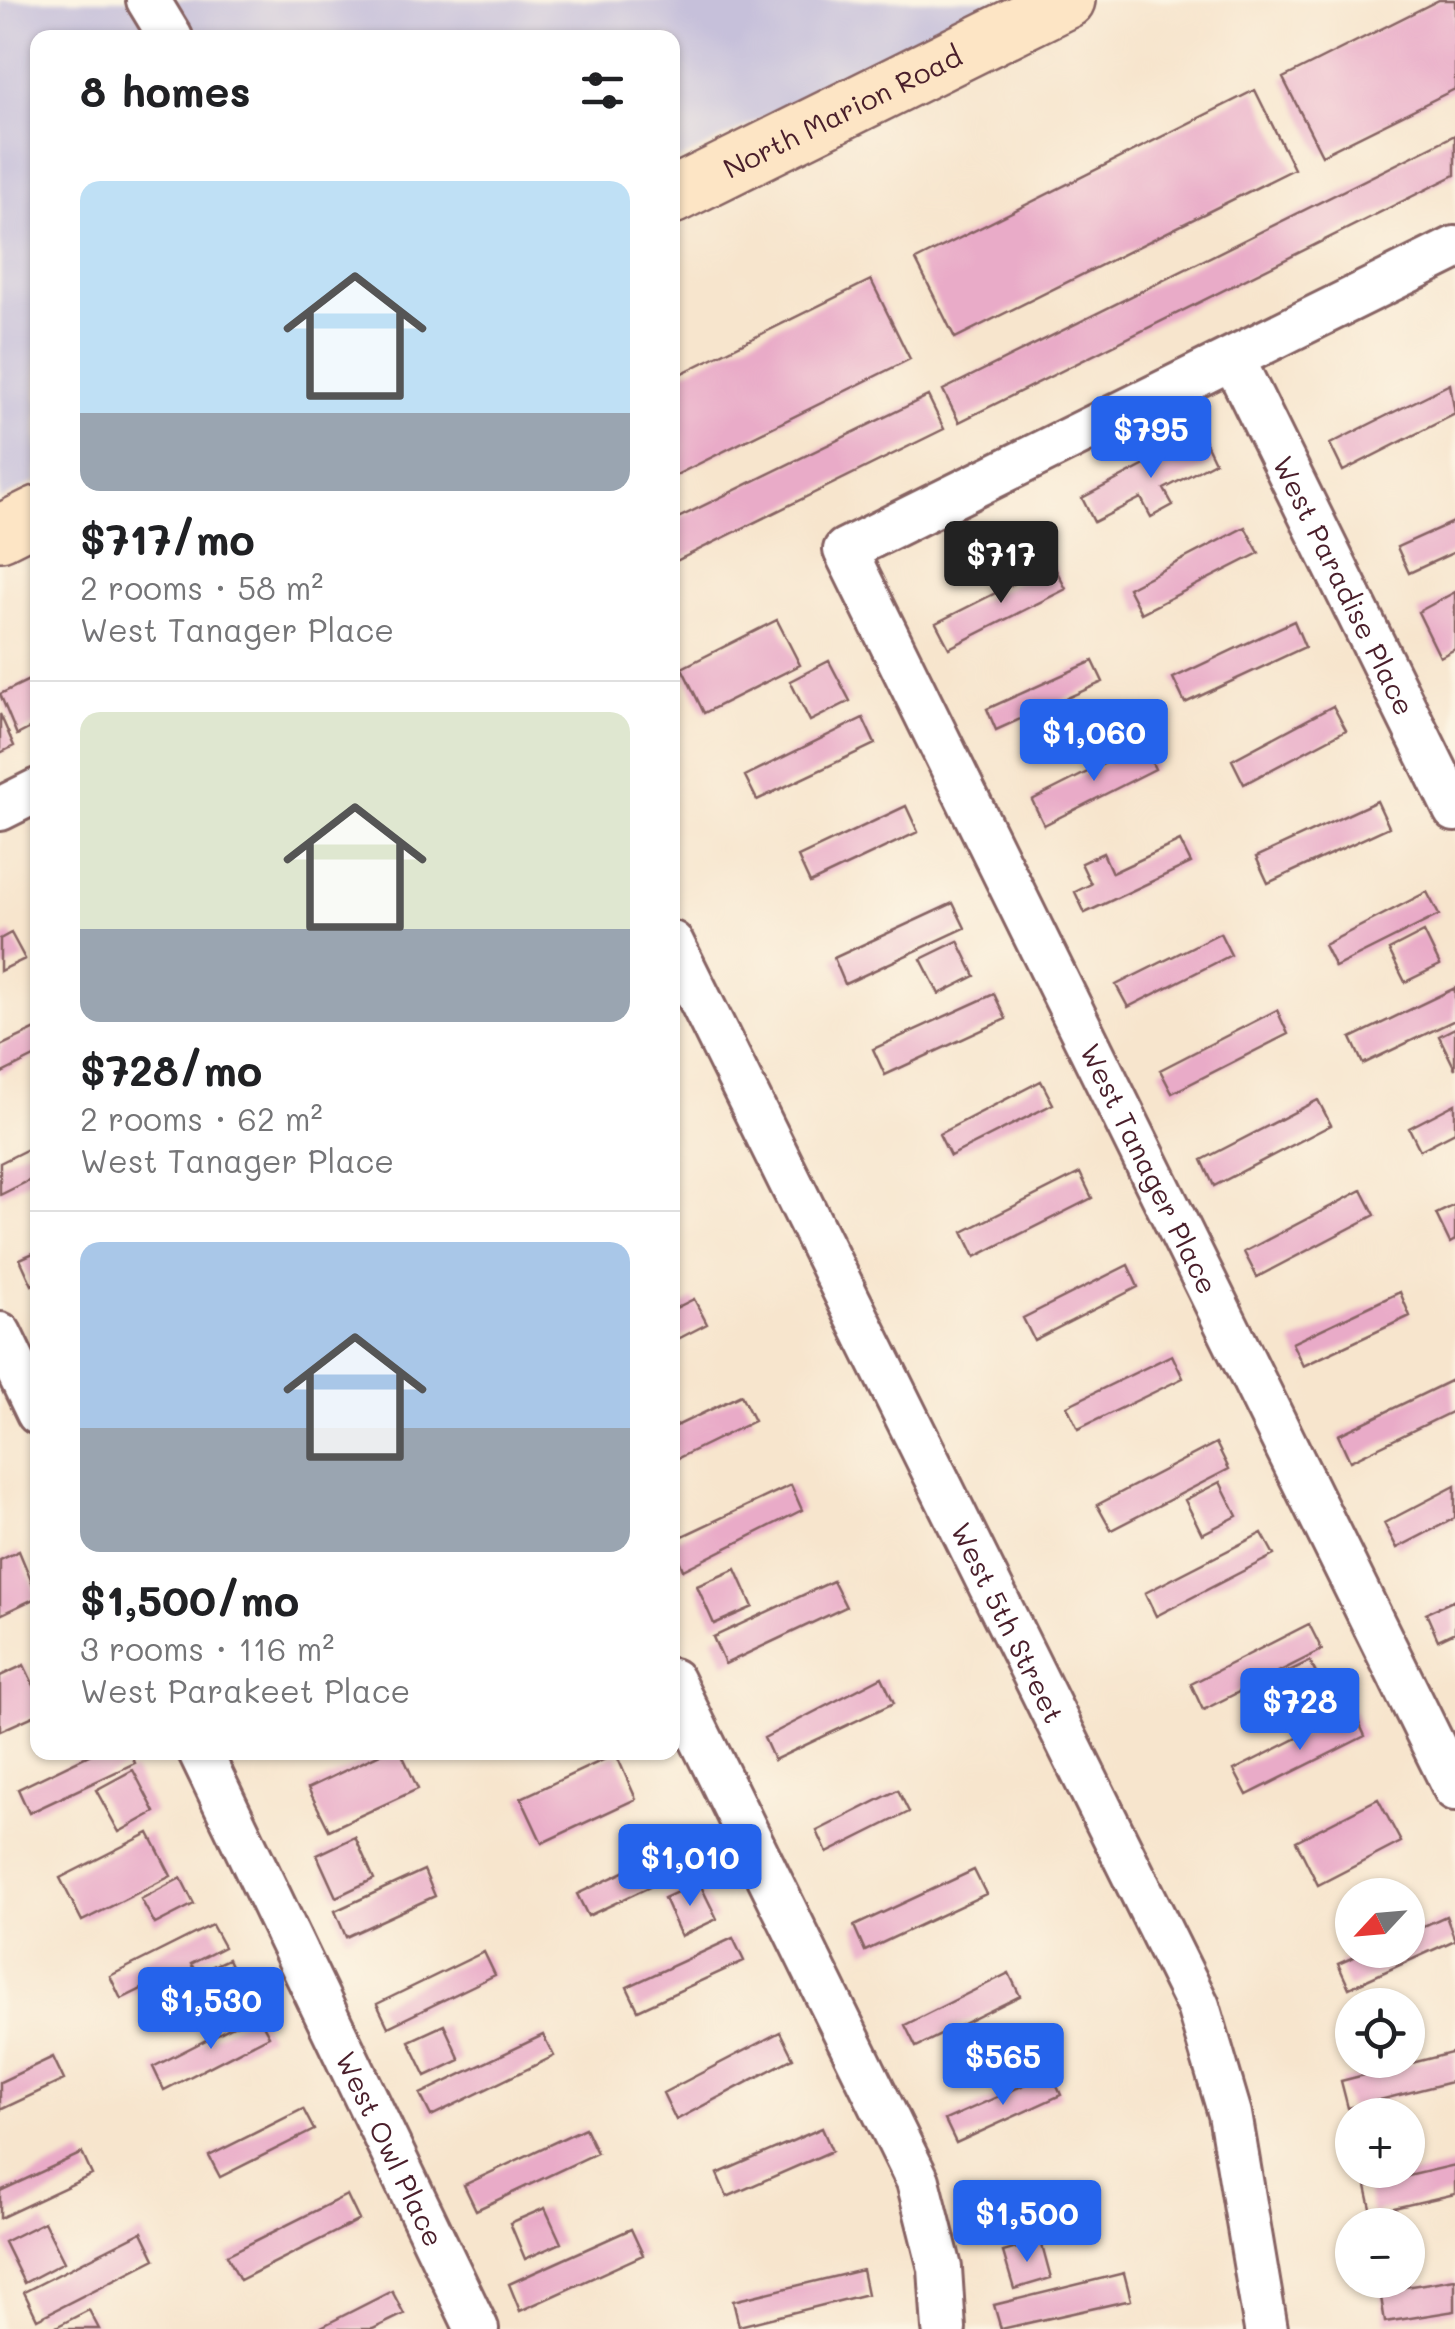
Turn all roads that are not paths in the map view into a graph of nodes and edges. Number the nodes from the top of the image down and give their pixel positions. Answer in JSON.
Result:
{"nodes":[{"id":1,"x":148,"y":0,"type":"edge"},
{"id":2,"x":1067,"y":0,"type":"edge"},
{"id":3,"x":165,"y":30,"type":"edge"},
{"id":4,"x":680,"y":192,"type":"edge"},
{"id":5,"x":1455,"y":248,"type":"edge"},
{"id":6,"x":1234,"y":361,"type":"junction"},
{"id":7,"x":30,"y":518,"type":"edge"},
{"id":8,"x":0,"y":533,"type":"edge"},
{"id":9,"x":30,"y":794,"type":"edge"},
{"id":10,"x":0,"y":808,"type":"edge"},
{"id":11,"x":1455,"y":810,"type":"edge"},
{"id":12,"x":680,"y":958,"type":"edge"},
{"id":13,"x":0,"y":1334,"type":"edge"},
{"id":14,"x":30,"y":1396,"type":"edge"},
{"id":15,"x":680,"y":1696,"type":"edge"},
{"id":16,"x":204,"y":1760,"type":"edge"},
{"id":17,"x":1455,"y":1789,"type":"edge"},
{"id":18,"x":477,"y":2329,"type":"edge"},
{"id":19,"x":944,"y":2329,"type":"edge"},
{"id":20,"x":1266,"y":2329,"type":"edge"}],
"edges":[{"from":1,"to":3,"type":"street"},
{"from":2,"to":4,"type":"main road","name":"North Marion Road"},
{"from":5,"to":6,"type":"street"},
{"from":6,"to":11,"type":"street","name":"West Paradise Place"},
{"from":6,"to":17,"type":"street","name":"West Tanager Place"},
{"from":7,"to":8,"type":"main road"},
{"from":9,"to":10,"type":"street"},
{"from":12,"to":20,"type":"street","name":"West 5th Street"},
{"from":13,"to":14,"type":"street"},
{"from":15,"to":19,"type":"street"},
{"from":16,"to":18,"type":"street","name":"West Owl Place"}]}
